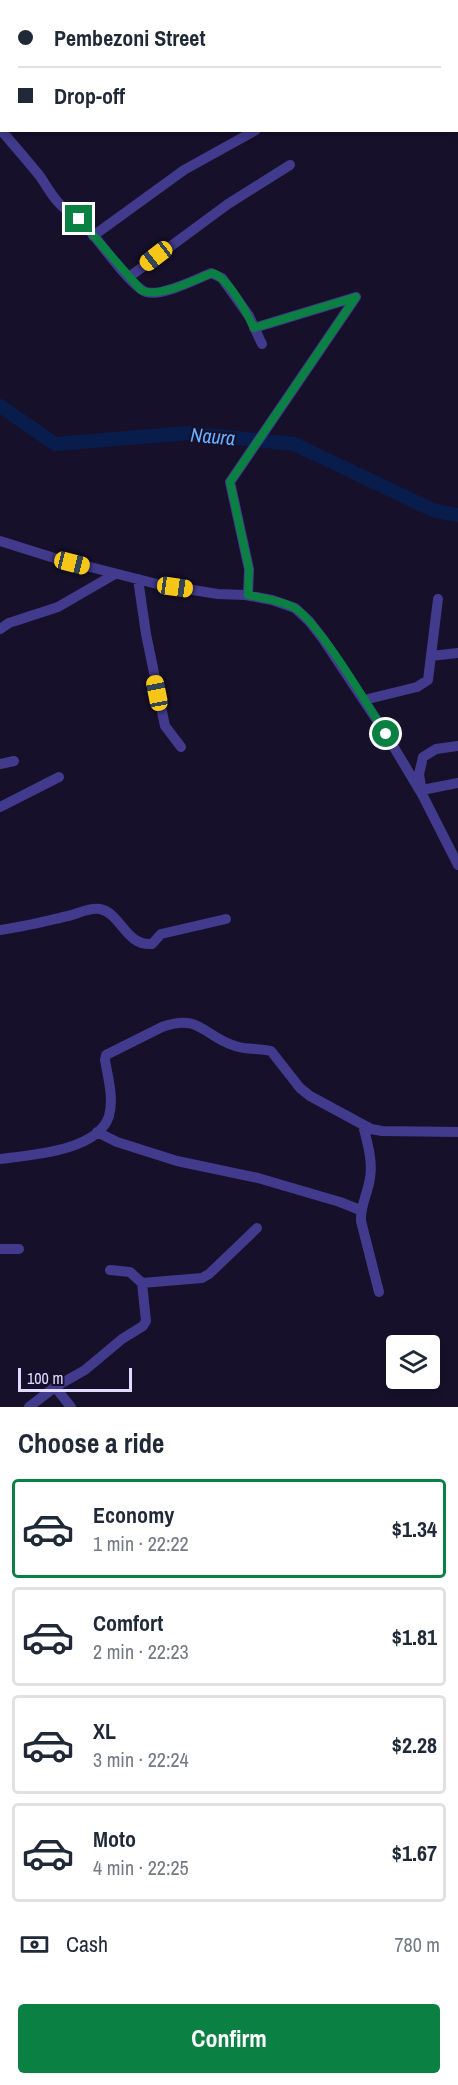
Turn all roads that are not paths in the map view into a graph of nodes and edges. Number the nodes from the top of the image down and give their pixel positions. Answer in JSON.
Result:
{"nodes":[{"id":1,"x":3,"y":132,"type":"edge"},
{"id":2,"x":251,"y":132,"type":"edge"},
{"id":3,"x":290,"y":165,"type":"dead end"},
{"id":4,"x":93,"y":236,"type":"junction"},
{"id":5,"x":129,"y":277,"type":"junction"},
{"id":6,"x":254,"y":328,"type":"junction"},
{"id":7,"x":262,"y":344,"type":"dead end"},
{"id":8,"x":0,"y":541,"type":"edge"},
{"id":9,"x":115,"y":574,"type":"junction"},
{"id":10,"x":138,"y":579,"type":"junction"},
{"id":11,"x":248,"y":595,"type":"junction"},
{"id":12,"x":438,"y":598,"type":"dead end"},
{"id":13,"x":0,"y":629,"type":"edge"},
{"id":14,"x":458,"y":653,"type":"edge"},
{"id":15,"x":431,"y":656,"type":"junction"},
{"id":16,"x":364,"y":700,"type":"junction"},
{"id":17,"x":458,"y":746,"type":"edge"},
{"id":18,"x":181,"y":747,"type":"dead end"},
{"id":19,"x":14,"y":761,"type":"dead end"},
{"id":20,"x":0,"y":764,"type":"edge"},
{"id":21,"x":59,"y":777,"type":"dead end"},
{"id":22,"x":458,"y":783,"type":"edge"},
{"id":23,"x":422,"y":793,"type":"junction"},
{"id":24,"x":0,"y":807,"type":"edge"},
{"id":25,"x":458,"y":865,"type":"edge"},
{"id":26,"x":226,"y":919,"type":"dead end"},
{"id":27,"x":0,"y":930,"type":"edge"},
{"id":28,"x":363,"y":1125,"type":"junction"},
{"id":29,"x":97,"y":1132,"type":"junction"},
{"id":30,"x":458,"y":1132,"type":"edge"},
{"id":31,"x":0,"y":1159,"type":"edge"},
{"id":32,"x":360,"y":1210,"type":"junction"},
{"id":33,"x":257,"y":1228,"type":"dead end"},
{"id":34,"x":0,"y":1249,"type":"edge"},
{"id":35,"x":20,"y":1249,"type":"dead end"},
{"id":36,"x":110,"y":1270,"type":"dead end"},
{"id":37,"x":142,"y":1282,"type":"junction"},
{"id":38,"x":379,"y":1292,"type":"dead end"},
{"id":39,"x":55,"y":1387,"type":"junction"},
{"id":40,"x":29,"y":1407,"type":"edge"},
{"id":41,"x":71,"y":1407,"type":"edge"}],
"edges":[{"from":1,"to":4,"type":"street"},
{"from":2,"to":4,"type":"street"},
{"from":3,"to":5,"type":"street"},
{"from":4,"to":5,"type":"street"},
{"from":5,"to":6,"type":"street"},
{"from":6,"to":7,"type":"street"},
{"from":6,"to":11,"type":"street"},
{"from":8,"to":9,"type":"street"},
{"from":9,"to":10,"type":"street"},
{"from":9,"to":13,"type":"street"},
{"from":10,"to":11,"type":"street"},
{"from":10,"to":18,"type":"street"},
{"from":11,"to":16,"type":"street"},
{"from":12,"to":15,"type":"street"},
{"from":14,"to":15,"type":"street"},
{"from":15,"to":16,"type":"street"},
{"from":16,"to":23,"type":"street"},
{"from":17,"to":23,"type":"street"},
{"from":19,"to":20,"type":"street"},
{"from":21,"to":24,"type":"street"},
{"from":22,"to":23,"type":"street"},
{"from":23,"to":25,"type":"street"},
{"from":26,"to":27,"type":"street"},
{"from":28,"to":29,"type":"street"},
{"from":28,"to":30,"type":"street"},
{"from":28,"to":32,"type":"street"},
{"from":29,"to":31,"type":"street"},
{"from":29,"to":32,"type":"street"},
{"from":32,"to":38,"type":"street"},
{"from":33,"to":37,"type":"street"},
{"from":34,"to":35,"type":"street"},
{"from":36,"to":37,"type":"street"},
{"from":37,"to":39,"type":"street"},
{"from":39,"to":40,"type":"street"},
{"from":39,"to":41,"type":"street"}]}
